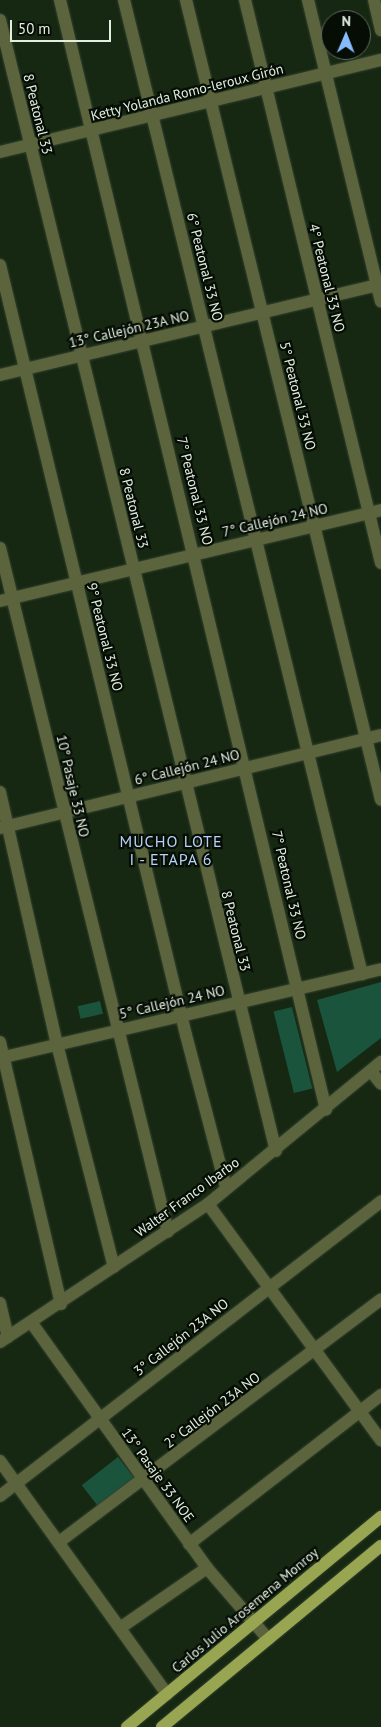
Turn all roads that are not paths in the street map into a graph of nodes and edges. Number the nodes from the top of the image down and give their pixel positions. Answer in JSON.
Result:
{"nodes":[{"id":1,"x":60,"y":0,"type":"edge"},
{"id":2,"x":124,"y":0,"type":"edge"},
{"id":3,"x":186,"y":0,"type":"edge"},
{"id":4,"x":245,"y":0,"type":"edge"},
{"id":5,"x":308,"y":0,"type":"edge"},
{"id":6,"x":374,"y":0,"type":"edge"},
{"id":7,"x":0,"y":20,"type":"edge"},
{"id":8,"x":381,"y":30,"type":"edge"},
{"id":9,"x":381,"y":60,"type":"edge"},
{"id":10,"x":326,"y":73,"type":"junction"},
{"id":11,"x":266,"y":88,"type":"junction"},
{"id":12,"x":210,"y":101,"type":"junction"},
{"id":13,"x":152,"y":115,"type":"junction"},
{"id":14,"x":92,"y":130,"type":"junction"},
{"id":15,"x":30,"y":145,"type":"junction"},
{"id":16,"x":0,"y":152,"type":"edge"},
{"id":17,"x":0,"y":265,"type":"edge"},
{"id":18,"x":379,"y":285,"type":"edge"},
{"id":19,"x":317,"y":300,"type":"junction"},
{"id":20,"x":381,"y":301,"type":"edge"},
{"id":21,"x":262,"y":313,"type":"junction"},
{"id":22,"x":204,"y":327,"type":"junction"},
{"id":23,"x":143,"y":341,"type":"junction"},
{"id":24,"x":82,"y":356,"type":"junction"},
{"id":25,"x":25,"y":370,"type":"junction"},
{"id":26,"x":0,"y":375,"type":"edge"},
{"id":27,"x":375,"y":512,"type":"edge"},
{"id":28,"x":314,"y":526,"type":"junction"},
{"id":29,"x":256,"y":540,"type":"junction"},
{"id":30,"x":0,"y":548,"type":"edge"},
{"id":31,"x":195,"y":555,"type":"junction"},
{"id":32,"x":381,"y":563,"type":"edge"},
{"id":33,"x":133,"y":570,"type":"junction"},
{"id":34,"x":77,"y":583,"type":"junction"},
{"id":35,"x":6,"y":600,"type":"edge"},
{"id":36,"x":381,"y":735,"type":"edge"},
{"id":37,"x":366,"y":739,"type":"junction"},
{"id":38,"x":308,"y":753,"type":"junction"},
{"id":39,"x":246,"y":768,"type":"junction"},
{"id":40,"x":185,"y":783,"type":"junction"},
{"id":41,"x":0,"y":792,"type":"edge"},
{"id":42,"x":128,"y":796,"type":"junction"},
{"id":43,"x":381,"y":800,"type":"edge"},
{"id":44,"x":64,"y":812,"type":"junction"},
{"id":45,"x":4,"y":827,"type":"edge"},
{"id":46,"x":381,"y":969,"type":"edge"},
{"id":47,"x":362,"y":974,"type":"junction"},
{"id":48,"x":297,"y":989,"type":"junction"},
{"id":49,"x":238,"y":1002,"type":"junction"},
{"id":50,"x":181,"y":1016,"type":"junction"},
{"id":51,"x":116,"y":1031,"type":"junction"},
{"id":52,"x":0,"y":1042,"type":"edge"},
{"id":53,"x":58,"y":1044,"type":"junction"},
{"id":54,"x":2,"y":1057,"type":"edge"},
{"id":55,"x":376,"y":1066,"type":"edge"},
{"id":56,"x":381,"y":1084,"type":"edge"},
{"id":57,"x":326,"y":1110,"type":"junction"},
{"id":58,"x":276,"y":1151,"type":"junction"},
{"id":59,"x":226,"y":1188,"type":"junction"},
{"id":60,"x":381,"y":1201,"type":"edge"},
{"id":61,"x":208,"y":1204,"type":"junction"},
{"id":62,"x":168,"y":1232,"type":"junction"},
{"id":63,"x":114,"y":1267,"type":"junction"},
{"id":64,"x":270,"y":1288,"type":"junction"},
{"id":65,"x":381,"y":1299,"type":"edge"},
{"id":66,"x":0,"y":1303,"type":"edge"},
{"id":67,"x":61,"y":1304,"type":"junction"},
{"id":68,"x":31,"y":1322,"type":"junction"},
{"id":69,"x":4,"y":1340,"type":"edge"},
{"id":70,"x":316,"y":1351,"type":"junction"},
{"id":71,"x":381,"y":1395,"type":"edge"},
{"id":72,"x":359,"y":1412,"type":"junction"},
{"id":73,"x":99,"y":1420,"type":"junction"},
{"id":74,"x":381,"y":1440,"type":"edge"},
{"id":75,"x":0,"y":1460,"type":"edge"},
{"id":76,"x":143,"y":1481,"type":"junction"},
{"id":77,"x":15,"y":1482,"type":"junction"},
{"id":78,"x":0,"y":1496,"type":"edge"},
{"id":79,"x":381,"y":1517,"type":"edge"},
{"id":80,"x":59,"y":1542,"type":"junction"},
{"id":81,"x":190,"y":1544,"type":"junction"},
{"id":82,"x":381,"y":1546,"type":"edge"},
{"id":83,"x":207,"y":1568,"type":"junction"},
{"id":84,"x":255,"y":1621,"type":"junction"},
{"id":85,"x":120,"y":1628,"type":"junction"},
{"id":86,"x":268,"y":1639,"type":"junction"},
{"id":87,"x":167,"y":1694,"type":"junction"},
{"id":88,"x":127,"y":1727,"type":"edge"},
{"id":89,"x":162,"y":1727,"type":"edge"}],
"edges":[{"from":1,"to":14,"type":"street","name":"7° Peatonal 33 NO"},
{"from":2,"to":13,"type":"street","name":"6° Peatonal 33 NO"},
{"from":3,"to":12,"type":"street","name":"5° Peatonal 33 NO"},
{"from":4,"to":11,"type":"street","name":"4° Peatonal 33 NO"},
{"from":5,"to":10,"type":"street"},
{"from":6,"to":8,"type":"street"},
{"from":7,"to":15,"type":"street","name":"8 Peatonal 33"},
{"from":9,"to":10,"type":"street","name":"Ketty Yolanda Romo-leroux Girón"},
{"from":10,"to":11,"type":"street","name":"Ketty Yolanda Romo-leroux Girón"},
{"from":10,"to":18,"type":"street"},
{"from":11,"to":12,"type":"street","name":"Ketty Yolanda Romo-leroux Girón"},
{"from":11,"to":19,"type":"street","name":"4° Peatonal 33 NO"},
{"from":12,"to":13,"type":"street","name":"Ketty Yolanda Romo-leroux Girón"},
{"from":12,"to":21,"type":"street","name":"5° Peatonal 33 NO"},
{"from":13,"to":14,"type":"street","name":"Ketty Yolanda Romo-leroux Girón"},
{"from":13,"to":22,"type":"street","name":"6° Peatonal 33 NO"},
{"from":14,"to":15,"type":"street","name":"Ketty Yolanda Romo-leroux Girón"},
{"from":14,"to":23,"type":"street","name":"7° Peatonal 33 NO"},
{"from":15,"to":16,"type":"street","name":"Ketty Yolanda Romo-leroux Girón"},
{"from":15,"to":24,"type":"street","name":"8 Peatonal 33"},
{"from":17,"to":25,"type":"street","name":"9° Peatonal 33 NO"},
{"from":18,"to":19,"type":"street","name":"13° Callejón 23A NO"},
{"from":18,"to":20,"type":"street"},
{"from":19,"to":21,"type":"street","name":"13° Callejón 23A NO"},
{"from":19,"to":27,"type":"street","name":"4° Peatonal 33 NO"},
{"from":21,"to":22,"type":"street","name":"13° Callejón 23A NO"},
{"from":21,"to":28,"type":"street","name":"5° Peatonal 33 NO"},
{"from":22,"to":23,"type":"street","name":"13° Callejón 23A NO"},
{"from":22,"to":29,"type":"street","name":"6° Peatonal 33 NO"},
{"from":23,"to":24,"type":"street","name":"13° Callejón 23A NO"},
{"from":23,"to":31,"type":"street","name":"7° Peatonal 33 NO"},
{"from":24,"to":25,"type":"street","name":"13° Callejón 23A NO"},
{"from":24,"to":33,"type":"street","name":"8 Peatonal 33"},
{"from":25,"to":26,"type":"street","name":"13° Callejón 23A NO"},
{"from":25,"to":34,"type":"street","name":"9° Peatonal 33 NO"},
{"from":27,"to":28,"type":"street","name":"7° Callejón 24 NO"},
{"from":27,"to":32,"type":"street","name":"4° Peatonal 33 NO"},
{"from":28,"to":29,"type":"street","name":"7° Callejón 24 NO"},
{"from":28,"to":37,"type":"street","name":"5° Peatonal 33 NO"},
{"from":29,"to":31,"type":"street","name":"7° Callejón 24 NO"},
{"from":29,"to":38,"type":"street","name":"6° Peatonal 33 NO"},
{"from":30,"to":35,"type":"street","name":"10° Pasaje 33 NO"},
{"from":31,"to":33,"type":"street","name":"7° Callejón 24 NO"},
{"from":31,"to":39,"type":"street","name":"7° Peatonal 33 NO"},
{"from":33,"to":34,"type":"street","name":"7° Callejón 24 NO"},
{"from":33,"to":40,"type":"street","name":"8 Peatonal 33"},
{"from":34,"to":35,"type":"street","name":"7° Callejón 24 NO"},
{"from":34,"to":42,"type":"street","name":"9° Peatonal 33 NO"},
{"from":35,"to":44,"type":"street","name":"10° Pasaje 33 NO"},
{"from":36,"to":37,"type":"street","name":"6° Callejón 24 NO"},
{"from":37,"to":38,"type":"street","name":"6° Callejón 24 NO"},
{"from":37,"to":43,"type":"street","name":"5° Peatonal 33 NO"},
{"from":38,"to":39,"type":"street","name":"6° Callejón 24 NO"},
{"from":38,"to":47,"type":"street"},
{"from":39,"to":40,"type":"street","name":"6° Callejón 24 NO"},
{"from":39,"to":48,"type":"street","name":"7° Peatonal 33 NO"},
{"from":40,"to":42,"type":"street","name":"6° Callejón 24 NO"},
{"from":40,"to":49,"type":"street","name":"8 Peatonal 33"},
{"from":41,"to":45,"type":"street"},
{"from":42,"to":44,"type":"street","name":"6° Callejón 24 NO"},
{"from":42,"to":50,"type":"street","name":"9° Peatonal 33 NO"},
{"from":44,"to":45,"type":"street","name":"6° Callejón 24 NO"},
{"from":44,"to":51,"type":"street","name":"10° Pasaje 33 NO"},
{"from":45,"to":53,"type":"street"},
{"from":46,"to":47,"type":"street","name":"5° Callejón 24 NO"},
{"from":47,"to":48,"type":"street","name":"5° Callejón 24 NO"},
{"from":48,"to":49,"type":"street","name":"5° Callejón 24 NO"},
{"from":48,"to":57,"type":"street","name":"7° Peatonal 33 NO"},
{"from":49,"to":50,"type":"street","name":"5° Callejón 24 NO"},
{"from":49,"to":58,"type":"street","name":"8 Peatonal 33"},
{"from":50,"to":51,"type":"street","name":"5° Callejón 24 NO"},
{"from":50,"to":59,"type":"street","name":"9° Peatonal 33 NO"},
{"from":51,"to":53,"type":"street","name":"5° Callejón 24 NO"},
{"from":51,"to":62,"type":"street","name":"10° Pasaje 33 NO"},
{"from":52,"to":54,"type":"street"},
{"from":53,"to":54,"type":"street","name":"5° Callejón 24 NO"},
{"from":53,"to":63,"type":"street"},
{"from":54,"to":67,"type":"street"},
{"from":55,"to":56,"type":"street"},
{"from":55,"to":57,"type":"street","name":"Walter Franco Ibarbo"},
{"from":57,"to":58,"type":"street","name":"Walter Franco Ibarbo"},
{"from":58,"to":59,"type":"street","name":"Walter Franco Ibarbo"},
{"from":59,"to":61,"type":"street","name":"Walter Franco Ibarbo"},
{"from":60,"to":64,"type":"street","name":"3° Callejón 23A NO"},
{"from":61,"to":62,"type":"street","name":"Walter Franco Ibarbo"},
{"from":61,"to":64,"type":"street"},
{"from":62,"to":63,"type":"street","name":"Walter Franco Ibarbo"},
{"from":63,"to":67,"type":"street","name":"Walter Franco Ibarbo"},
{"from":64,"to":70,"type":"street"},
{"from":64,"to":73,"type":"street","name":"3° Callejón 23A NO"},
{"from":65,"to":70,"type":"street","name":"2° Callejón 23A NO"},
{"from":66,"to":69,"type":"street"},
{"from":67,"to":68,"type":"street","name":"Walter Franco Ibarbo"},
{"from":68,"to":69,"type":"street","name":"Walter Franco Ibarbo"},
{"from":68,"to":73,"type":"street","name":"13° Pasaje 33 NOE"},
{"from":70,"to":72,"type":"street"},
{"from":70,"to":76,"type":"street","name":"2° Callejón 23A NO"},
{"from":71,"to":72,"type":"street"},
{"from":72,"to":74,"type":"street"},
{"from":72,"to":81,"type":"street"},
{"from":73,"to":76,"type":"street","name":"13° Pasaje 33 NOE"},
{"from":73,"to":77,"type":"street","name":"3° Callejón 23A NO"},
{"from":75,"to":77,"type":"street"},
{"from":76,"to":80,"type":"street","name":"2° Callejón 23A NO"},
{"from":76,"to":81,"type":"street","name":"13° Pasaje 33 NOE"},
{"from":77,"to":78,"type":"street","name":"3° Callejón 23A NO"},
{"from":77,"to":80,"type":"street"},
{"from":79,"to":84,"type":"main road","name":"Carlos Julio Arosemena Monroy"},
{"from":80,"to":85,"type":"street"},
{"from":81,"to":83,"type":"street","name":"13° Pasaje 33 NOE"},
{"from":82,"to":86,"type":"main road"},
{"from":83,"to":84,"type":"street","name":"13° Pasaje 33 NOE"},
{"from":83,"to":85,"type":"street"},
{"from":84,"to":86,"type":"street","name":"13° Pasaje 33 NOE"},
{"from":84,"to":87,"type":"main road","name":"Carlos Julio Arosemena Monroy"},
{"from":85,"to":87,"type":"street"},
{"from":86,"to":89,"type":"main road"},
{"from":87,"to":88,"type":"main road","name":"Carlos Julio Arosemena Monroy"}]}
